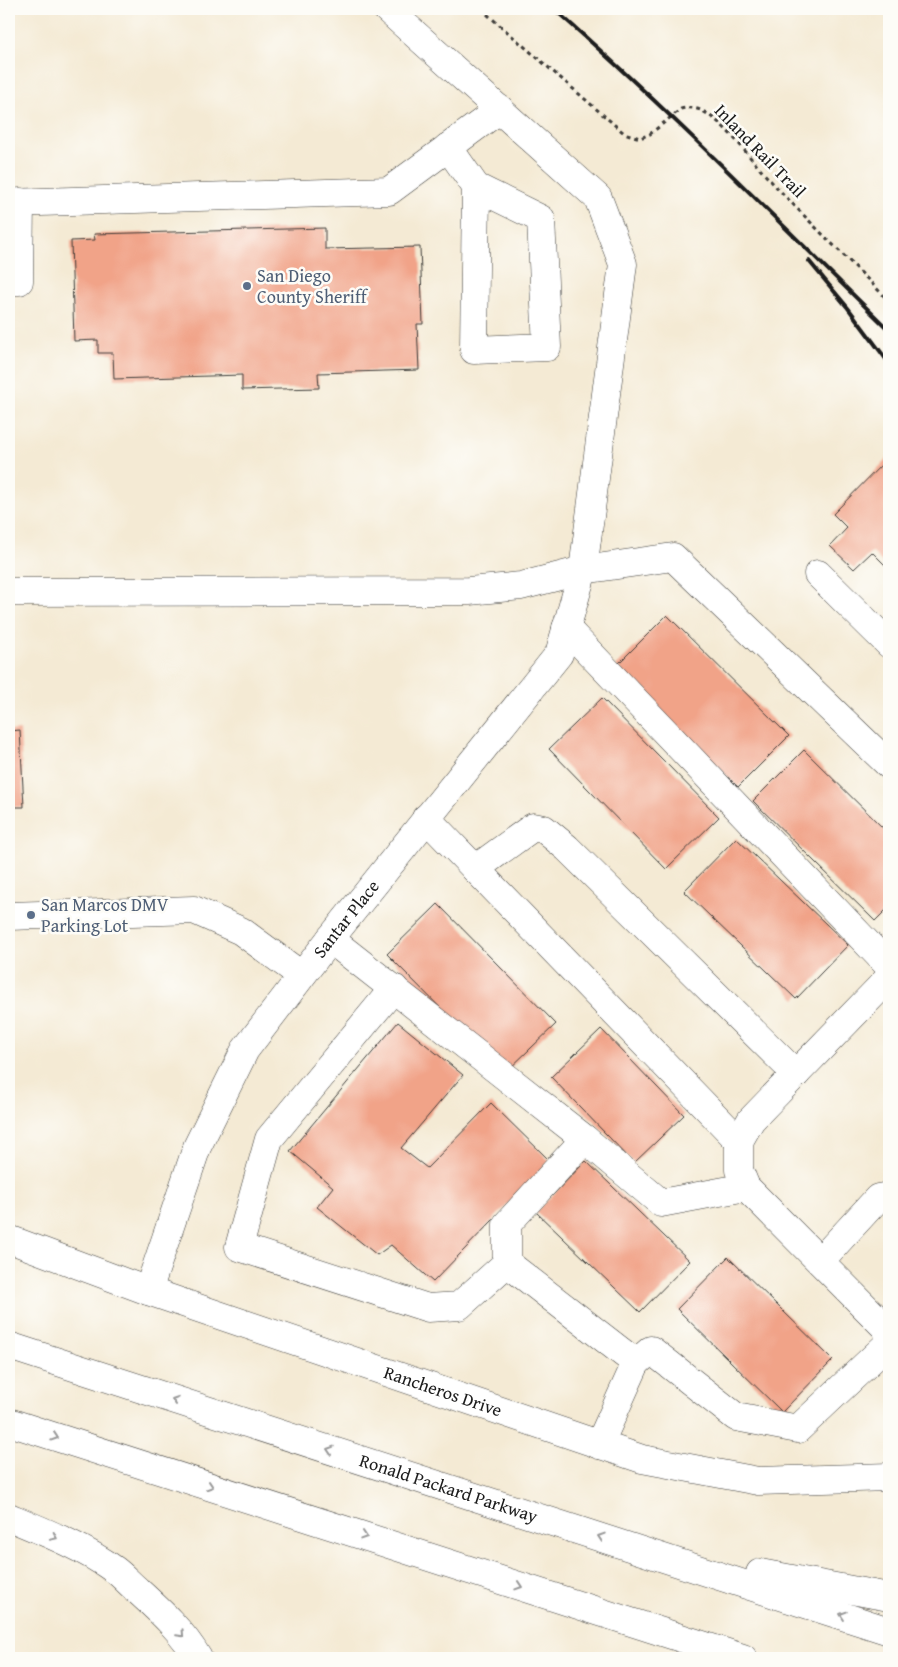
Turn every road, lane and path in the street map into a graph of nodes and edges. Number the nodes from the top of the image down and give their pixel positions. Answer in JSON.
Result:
{"nodes":[{"id":1,"x":388,"y":9,"type":"edge"},
{"id":2,"x":481,"y":9,"type":"edge"},
{"id":3,"x":500,"y":109,"type":"junction"},
{"id":4,"x":448,"y":147,"type":"junction"},
{"id":5,"x":476,"y":187,"type":"junction"},
{"id":6,"x":14,"y":202,"type":"edge"},
{"id":7,"x":9,"y":281,"type":"edge"},
{"id":8,"x":889,"y":301,"type":"edge"},
{"id":9,"x":583,"y":570,"type":"junction"},
{"id":10,"x":818,"y":574,"type":"dead end"},
{"id":11,"x":9,"y":592,"type":"edge"},
{"id":12,"x":566,"y":628,"type":"junction"},
{"id":13,"x":889,"y":644,"type":"edge"},
{"id":14,"x":889,"y":765,"type":"edge"},
{"id":15,"x":426,"y":818,"type":"junction"},
{"id":16,"x":475,"y":868,"type":"junction"},
{"id":17,"x":9,"y":916,"type":"edge"},
{"id":18,"x":330,"y":939,"type":"junction"},
{"id":19,"x":889,"y":966,"type":"edge"},
{"id":20,"x":301,"y":975,"type":"junction"},
{"id":21,"x":889,"y":978,"type":"edge"},
{"id":22,"x":394,"y":988,"type":"junction"},
{"id":23,"x":796,"y":1074,"type":"junction"},
{"id":24,"x":584,"y":1139,"type":"junction"},
{"id":25,"x":739,"y":1141,"type":"junction"},
{"id":26,"x":746,"y":1187,"type":"junction"},
{"id":27,"x":889,"y":1196,"type":"edge"},
{"id":28,"x":9,"y":1239,"type":"edge"},
{"id":29,"x":820,"y":1261,"type":"junction"},
{"id":30,"x":506,"y":1263,"type":"junction"},
{"id":31,"x":148,"y":1292,"type":"junction"},
{"id":32,"x":889,"y":1331,"type":"edge"},
{"id":33,"x":889,"y":1343,"type":"edge"},
{"id":34,"x":9,"y":1346,"type":"edge"},
{"id":35,"x":636,"y":1364,"type":"junction"},
{"id":36,"x":9,"y":1422,"type":"edge"},
{"id":37,"x":599,"y":1445,"type":"junction"},
{"id":38,"x":889,"y":1477,"type":"edge"},
{"id":39,"x":9,"y":1517,"type":"edge"},
{"id":40,"x":648,"y":1552,"type":"junction"},
{"id":41,"x":889,"y":1597,"type":"edge"},
{"id":42,"x":889,"y":1631,"type":"edge"},
{"id":43,"x":198,"y":1658,"type":"edge"},
{"id":44,"x":743,"y":1658,"type":"edge"}],
"edges":[{"from":1,"to":3,"type":"main road","name":"Santar Place"},
{"from":2,"to":8,"type":"path","name":"Inland Rail Trail"},
{"from":3,"to":4,"type":"main road"},
{"from":3,"to":9,"type":"main road","name":"Santar Place"},
{"from":4,"to":5,"type":"main road"},
{"from":4,"to":6,"type":"main road"},
{"from":5,"to":5,"type":"main road"},
{"from":6,"to":7,"type":"main road"},
{"from":9,"to":11,"type":"main road"},
{"from":9,"to":12,"type":"main road","name":"Santar Place"},
{"from":9,"to":14,"type":"main road"},
{"from":10,"to":13,"type":"main road"},
{"from":12,"to":15,"type":"main road","name":"Santar Place"},
{"from":12,"to":19,"type":"main road"},
{"from":15,"to":16,"type":"main road"},
{"from":15,"to":18,"type":"main road","name":"Santar Place"},
{"from":16,"to":23,"type":"main road"},
{"from":16,"to":25,"type":"main road"},
{"from":17,"to":20,"type":"main road"},
{"from":18,"to":20,"type":"main road","name":"Santar Place"},
{"from":18,"to":22,"type":"main road"},
{"from":20,"to":31,"type":"main road","name":"Santar Place"},
{"from":21,"to":23,"type":"main road"},
{"from":22,"to":24,"type":"main road"},
{"from":22,"to":30,"type":"main road"},
{"from":23,"to":25,"type":"main road"},
{"from":24,"to":26,"type":"main road"},
{"from":24,"to":30,"type":"main road"},
{"from":25,"to":26,"type":"main road"},
{"from":26,"to":29,"type":"main road"},
{"from":27,"to":29,"type":"main road"},
{"from":28,"to":31,"type":"main road","name":"Rancheros Drive"},
{"from":29,"to":32,"type":"main road"},
{"from":30,"to":35,"type":"main road"},
{"from":31,"to":37,"type":"main road","name":"Rancheros Drive"},
{"from":33,"to":35,"type":"main road"},
{"from":40,"to":34,"type":"main road","name":"Ronald Packard Parkway","one_way":true},
{"from":35,"to":37,"type":"main road"},
{"from":36,"to":44,"type":"main road","one_way":true},
{"from":37,"to":38,"type":"main road","name":"Rancheros Drive"},
{"from":39,"to":43,"type":"main road","one_way":true},
{"from":40,"to":41,"type":"main road"},
{"from":42,"to":40,"type":"main road","name":"Ronald Packard Parkway","one_way":true}]}
